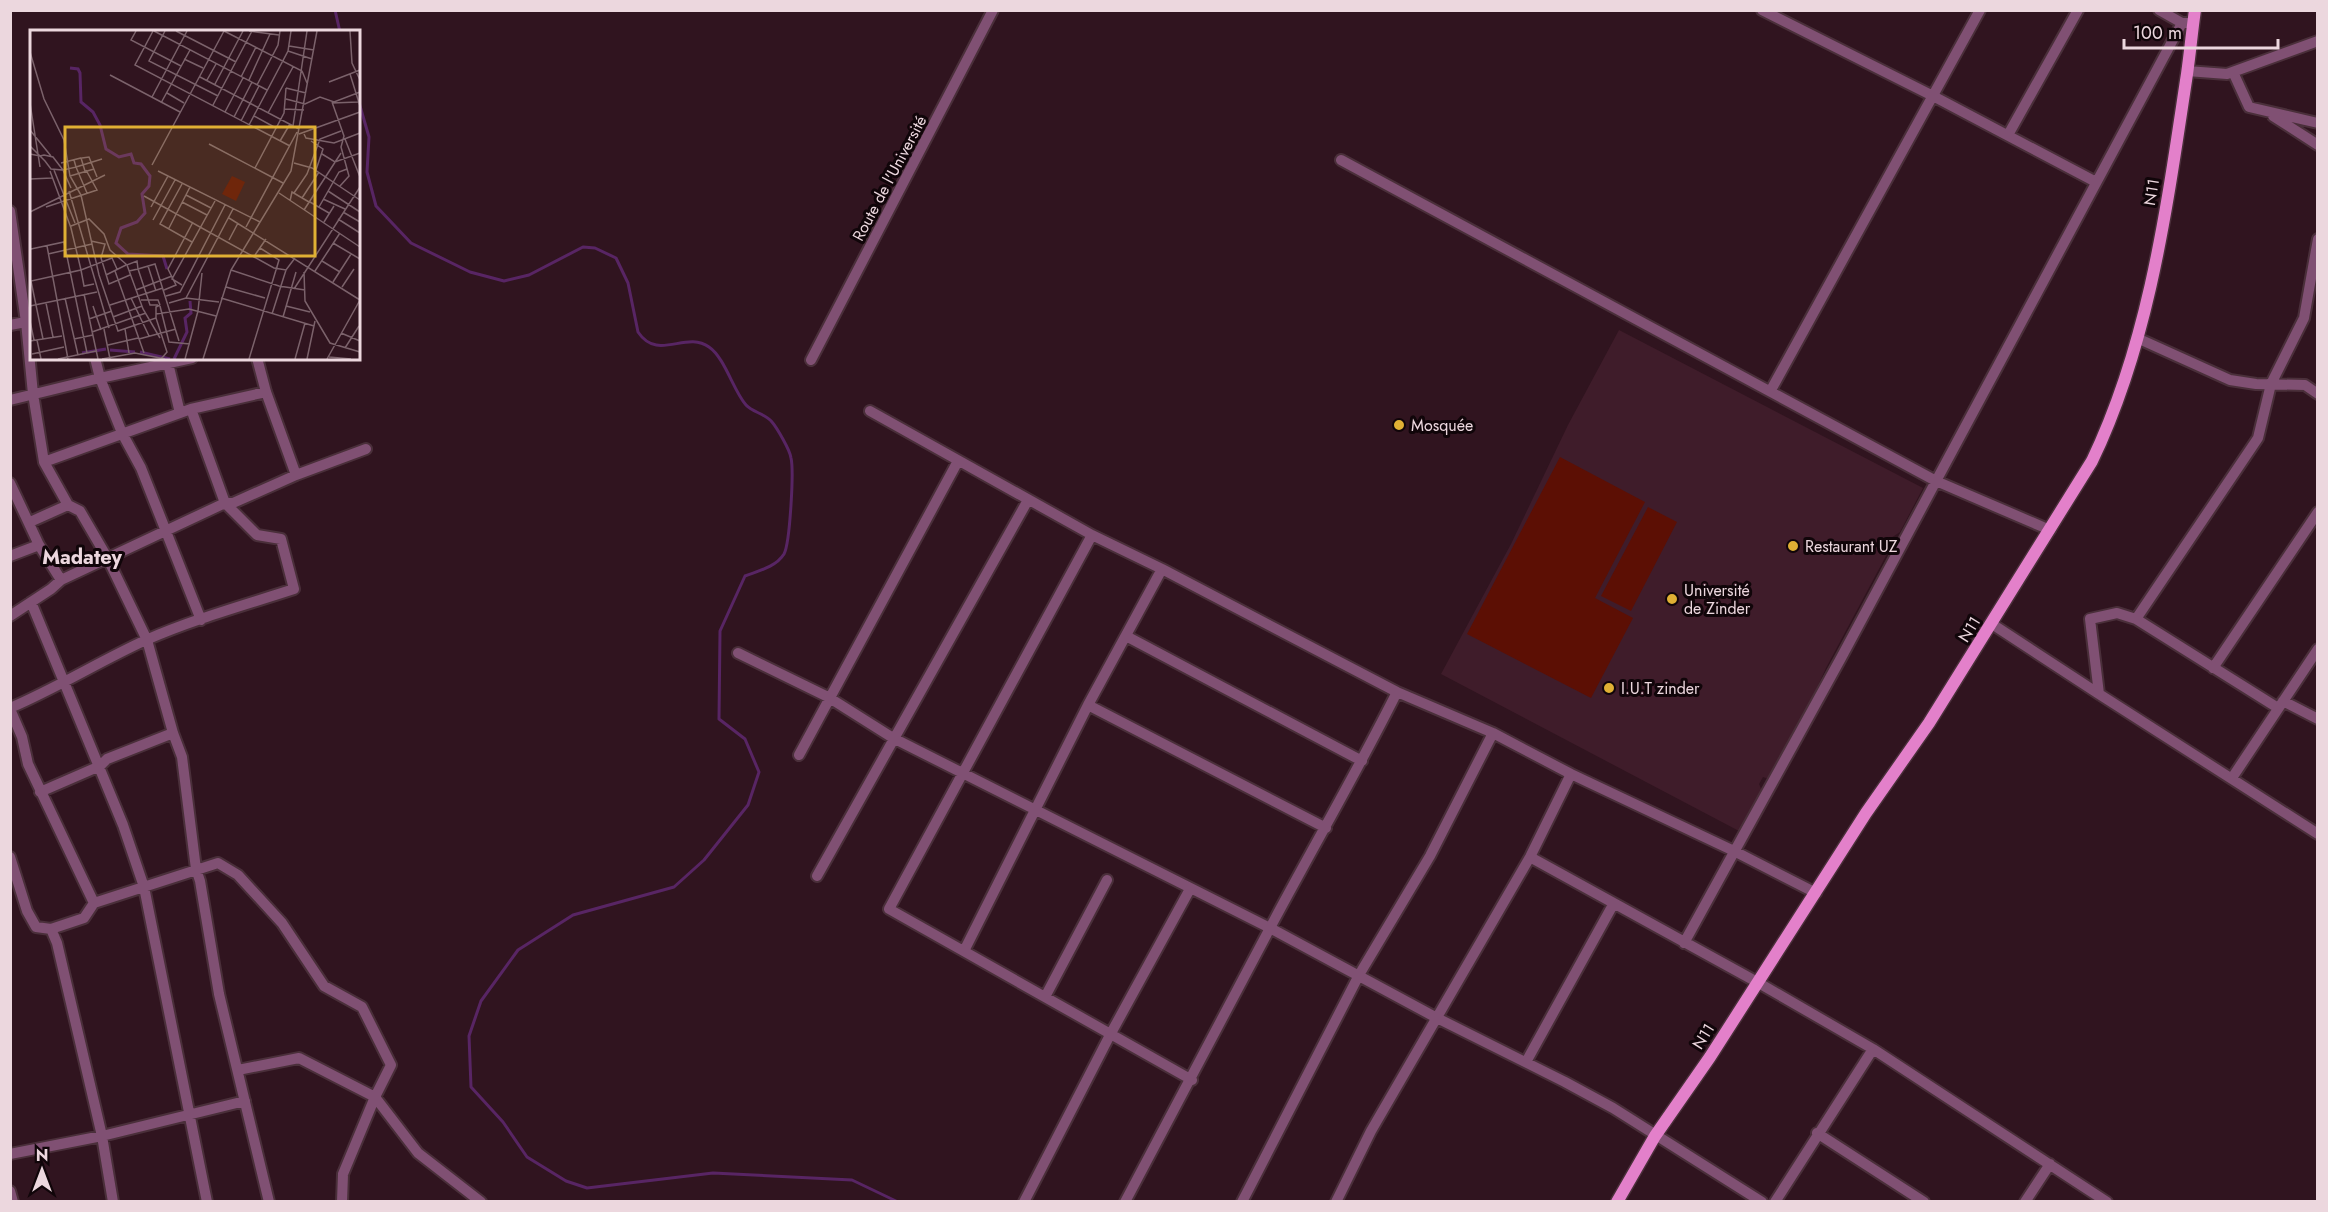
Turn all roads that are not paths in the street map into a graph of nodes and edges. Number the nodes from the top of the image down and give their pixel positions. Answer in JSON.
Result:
{"nodes":[{"id":1,"x":993,"y":10,"type":"edge"},
{"id":2,"x":1762,"y":10,"type":"edge"},
{"id":3,"x":2078,"y":10,"type":"edge"},
{"id":4,"x":2158,"y":10,"type":"edge"},
{"id":5,"x":1975,"y":12,"type":"edge"},
{"id":6,"x":2190,"y":19,"type":"edge"},
{"id":7,"x":2318,"y":41,"type":"edge"},
{"id":8,"x":2187,"y":71,"type":"junction"},
{"id":9,"x":2233,"y":72,"type":"junction"},
{"id":10,"x":1933,"y":96,"type":"junction"},
{"id":11,"x":2265,"y":111,"type":"junction"},
{"id":12,"x":2318,"y":123,"type":"edge"},
{"id":13,"x":2008,"y":135,"type":"junction"},
{"id":14,"x":2318,"y":146,"type":"edge"},
{"id":15,"x":1341,"y":160,"type":"dead end"},
{"id":16,"x":2096,"y":182,"type":"junction"},
{"id":17,"x":10,"y":211,"type":"edge"},
{"id":18,"x":2318,"y":239,"type":"edge"},
{"id":19,"x":29,"y":321,"type":"edge"},
{"id":20,"x":10,"y":326,"type":"edge"},
{"id":21,"x":2137,"y":338,"type":"junction"},
{"id":22,"x":30,"y":339,"type":"edge"},
{"id":23,"x":31,"y":360,"type":"edge"},
{"id":24,"x":96,"y":360,"type":"edge"},
{"id":25,"x":258,"y":360,"type":"edge"},
{"id":26,"x":810,"y":360,"type":"dead end"},
{"id":27,"x":167,"y":362,"type":"edge"},
{"id":28,"x":100,"y":378,"type":"junction"},
{"id":29,"x":2271,"y":384,"type":"junction"},
{"id":30,"x":1771,"y":390,"type":"junction"},
{"id":31,"x":266,"y":392,"type":"junction"},
{"id":32,"x":33,"y":394,"type":"junction"},
{"id":33,"x":2318,"y":394,"type":"edge"},
{"id":34,"x":10,"y":400,"type":"edge"},
{"id":35,"x":185,"y":411,"type":"junction"},
{"id":36,"x":870,"y":411,"type":"dead end"},
{"id":37,"x":122,"y":433,"type":"junction"},
{"id":38,"x":366,"y":449,"type":"dead end"},
{"id":39,"x":958,"y":461,"type":"junction"},
{"id":40,"x":44,"y":462,"type":"junction"},
{"id":41,"x":296,"y":475,"type":"junction"},
{"id":42,"x":1936,"y":481,"type":"junction"},
{"id":43,"x":10,"y":483,"type":"edge"},
{"id":44,"x":1028,"y":500,"type":"junction"},
{"id":45,"x":225,"y":502,"type":"junction"},
{"id":46,"x":68,"y":506,"type":"junction"},
{"id":47,"x":2318,"y":512,"type":"edge"},
{"id":48,"x":30,"y":522,"type":"junction"},
{"id":49,"x":164,"y":530,"type":"junction"},
{"id":50,"x":2050,"y":530,"type":"junction"},
{"id":51,"x":1092,"y":535,"type":"junction"},
{"id":52,"x":39,"y":544,"type":"junction"},
{"id":53,"x":10,"y":556,"type":"edge"},
{"id":54,"x":108,"y":559,"type":"junction"},
{"id":55,"x":1162,"y":569,"type":"junction"},
{"id":56,"x":61,"y":580,"type":"junction"},
{"id":57,"x":31,"y":602,"type":"junction"},
{"id":58,"x":10,"y":616,"type":"edge"},
{"id":59,"x":2136,"y":619,"type":"junction"},
{"id":60,"x":201,"y":620,"type":"junction"},
{"id":61,"x":1992,"y":624,"type":"junction"},
{"id":62,"x":1126,"y":636,"type":"junction"},
{"id":63,"x":147,"y":640,"type":"junction"},
{"id":64,"x":2318,"y":649,"type":"edge"},
{"id":65,"x":738,"y":653,"type":"dead end"},
{"id":66,"x":2213,"y":668,"type":"junction"},
{"id":67,"x":64,"y":681,"type":"junction"},
{"id":68,"x":1396,"y":692,"type":"junction"},
{"id":69,"x":2098,"y":694,"type":"junction"},
{"id":70,"x":828,"y":697,"type":"junction"},
{"id":71,"x":2280,"y":704,"type":"junction"},
{"id":72,"x":1088,"y":705,"type":"junction"},
{"id":73,"x":10,"y":709,"type":"edge"},
{"id":74,"x":2318,"y":719,"type":"edge"},
{"id":75,"x":172,"y":733,"type":"junction"},
{"id":76,"x":1493,"y":733,"type":"junction"},
{"id":77,"x":893,"y":738,"type":"junction"},
{"id":78,"x":799,"y":754,"type":"dead end"},
{"id":79,"x":1362,"y":761,"type":"junction"},
{"id":80,"x":100,"y":766,"type":"junction"},
{"id":81,"x":962,"y":773,"type":"junction"},
{"id":82,"x":1571,"y":774,"type":"junction"},
{"id":83,"x":2232,"y":778,"type":"junction"},
{"id":84,"x":40,"y":792,"type":"junction"},
{"id":85,"x":1035,"y":807,"type":"junction"},
{"id":86,"x":1326,"y":828,"type":"junction"},
{"id":87,"x":2318,"y":834,"type":"edge"},
{"id":88,"x":1734,"y":851,"type":"junction"},
{"id":89,"x":1530,"y":856,"type":"junction"},
{"id":90,"x":10,"y":857,"type":"edge"},
{"id":91,"x":195,"y":869,"type":"junction"},
{"id":92,"x":817,"y":876,"type":"dead end"},
{"id":93,"x":1107,"y":880,"type":"dead end"},
{"id":94,"x":144,"y":887,"type":"junction"},
{"id":95,"x":1190,"y":889,"type":"junction"},
{"id":96,"x":1816,"y":893,"type":"junction"},
{"id":97,"x":93,"y":903,"type":"junction"},
{"id":98,"x":1614,"y":903,"type":"junction"},
{"id":99,"x":1270,"y":928,"type":"junction"},
{"id":100,"x":51,"y":929,"type":"junction"},
{"id":101,"x":1684,"y":943,"type":"junction"},
{"id":102,"x":964,"y":951,"type":"junction"},
{"id":103,"x":1359,"y":975,"type":"junction"},
{"id":104,"x":1756,"y":982,"type":"junction"},
{"id":105,"x":1045,"y":997,"type":"junction"},
{"id":106,"x":1435,"y":1017,"type":"junction"},
{"id":107,"x":1110,"y":1035,"type":"junction"},
{"id":108,"x":1873,"y":1049,"type":"junction"},
{"id":109,"x":1526,"y":1062,"type":"junction"},
{"id":110,"x":238,"y":1070,"type":"junction"},
{"id":111,"x":1191,"y":1080,"type":"junction"},
{"id":112,"x":375,"y":1097,"type":"junction"},
{"id":113,"x":245,"y":1101,"type":"junction"},
{"id":114,"x":190,"y":1115,"type":"junction"},
{"id":115,"x":1817,"y":1133,"type":"junction"},
{"id":116,"x":102,"y":1136,"type":"junction"},
{"id":117,"x":1655,"y":1136,"type":"junction"},
{"id":118,"x":10,"y":1154,"type":"edge"},
{"id":119,"x":2050,"y":1164,"type":"junction"},
{"id":120,"x":10,"y":1191,"type":"edge"},
{"id":121,"x":13,"y":1202,"type":"edge"},
{"id":122,"x":113,"y":1202,"type":"edge"},
{"id":123,"x":207,"y":1202,"type":"edge"},
{"id":124,"x":269,"y":1202,"type":"edge"},
{"id":125,"x":342,"y":1202,"type":"edge"},
{"id":126,"x":481,"y":1202,"type":"edge"},
{"id":127,"x":1024,"y":1202,"type":"edge"},
{"id":128,"x":1125,"y":1202,"type":"edge"},
{"id":129,"x":1242,"y":1202,"type":"edge"},
{"id":130,"x":1336,"y":1202,"type":"edge"},
{"id":131,"x":1617,"y":1202,"type":"edge"},
{"id":132,"x":1762,"y":1202,"type":"edge"},
{"id":133,"x":1775,"y":1202,"type":"edge"},
{"id":134,"x":1923,"y":1202,"type":"edge"},
{"id":135,"x":2025,"y":1202,"type":"edge"},
{"id":136,"x":2107,"y":1202,"type":"edge"}],
"edges":[{"from":1,"to":26,"type":"street","name":"Route de l'Université"},
{"from":2,"to":10,"type":"street"},
{"from":3,"to":13,"type":"street"},
{"from":4,"to":6,"type":"street"},
{"from":5,"to":10,"type":"street"},
{"from":6,"to":8,"type":"main road","name":"N11"},
{"from":6,"to":16,"type":"street"},
{"from":7,"to":9,"type":"street"},
{"from":8,"to":9,"type":"street"},
{"from":8,"to":21,"type":"main road","name":"N11"},
{"from":9,"to":11,"type":"street"},
{"from":10,"to":13,"type":"street"},
{"from":10,"to":30,"type":"street"},
{"from":11,"to":12,"type":"street"},
{"from":11,"to":14,"type":"street"},
{"from":13,"to":16,"type":"street"},
{"from":15,"to":30,"type":"street"},
{"from":16,"to":42,"type":"street"},
{"from":17,"to":19,"type":"street"},
{"from":18,"to":29,"type":"street"},
{"from":19,"to":20,"type":"street"},
{"from":19,"to":22,"type":"street"},
{"from":21,"to":29,"type":"street"},
{"from":21,"to":50,"type":"main road","name":"N11"},
{"from":23,"to":32,"type":"street"},
{"from":24,"to":28,"type":"street"},
{"from":25,"to":31,"type":"street"},
{"from":27,"to":28,"type":"street"},
{"from":27,"to":35,"type":"street"},
{"from":28,"to":32,"type":"street"},
{"from":28,"to":37,"type":"street"},
{"from":29,"to":33,"type":"street"},
{"from":29,"to":59,"type":"street"},
{"from":30,"to":42,"type":"street"},
{"from":31,"to":35,"type":"street"},
{"from":31,"to":41,"type":"street"},
{"from":32,"to":34,"type":"street"},
{"from":32,"to":40,"type":"street"},
{"from":35,"to":37,"type":"street"},
{"from":35,"to":45,"type":"street"},
{"from":36,"to":39,"type":"street"},
{"from":37,"to":40,"type":"street"},
{"from":37,"to":49,"type":"street"},
{"from":38,"to":41,"type":"street"},
{"from":39,"to":44,"type":"street"},
{"from":39,"to":70,"type":"street"},
{"from":40,"to":46,"type":"street"},
{"from":41,"to":45,"type":"street"},
{"from":42,"to":50,"type":"street"},
{"from":42,"to":88,"type":"street"},
{"from":43,"to":48,"type":"street"},
{"from":44,"to":51,"type":"street"},
{"from":44,"to":77,"type":"street"},
{"from":45,"to":49,"type":"street"},
{"from":45,"to":60,"type":"street"},
{"from":46,"to":48,"type":"street"},
{"from":46,"to":54,"type":"street"},
{"from":47,"to":66,"type":"street"},
{"from":48,"to":52,"type":"street"},
{"from":49,"to":54,"type":"street"},
{"from":49,"to":60,"type":"street"},
{"from":50,"to":61,"type":"main road","name":"N11"},
{"from":51,"to":55,"type":"street"},
{"from":51,"to":81,"type":"street"},
{"from":52,"to":53,"type":"street"},
{"from":52,"to":56,"type":"street"},
{"from":54,"to":56,"type":"street"},
{"from":54,"to":63,"type":"street"},
{"from":55,"to":62,"type":"street"},
{"from":55,"to":68,"type":"street"},
{"from":56,"to":57,"type":"street"},
{"from":57,"to":58,"type":"street"},
{"from":57,"to":67,"type":"street"},
{"from":59,"to":66,"type":"street"},
{"from":59,"to":69,"type":"street"},
{"from":60,"to":63,"type":"street"},
{"from":61,"to":69,"type":"street"},
{"from":61,"to":96,"type":"main road","name":"N11"},
{"from":62,"to":72,"type":"street"},
{"from":62,"to":79,"type":"street"},
{"from":63,"to":67,"type":"street"},
{"from":63,"to":75,"type":"street"},
{"from":64,"to":71,"type":"street"},
{"from":65,"to":70,"type":"street"},
{"from":66,"to":71,"type":"street"},
{"from":67,"to":73,"type":"street"},
{"from":67,"to":80,"type":"street"},
{"from":68,"to":76,"type":"street"},
{"from":68,"to":79,"type":"street"},
{"from":69,"to":83,"type":"street"},
{"from":70,"to":77,"type":"street"},
{"from":70,"to":78,"type":"street"},
{"from":71,"to":74,"type":"street"},
{"from":71,"to":83,"type":"street"},
{"from":72,"to":85,"type":"street"},
{"from":72,"to":86,"type":"street"},
{"from":73,"to":84,"type":"street"},
{"from":75,"to":80,"type":"street"},
{"from":75,"to":91,"type":"street"},
{"from":76,"to":82,"type":"street"},
{"from":76,"to":103,"type":"street"},
{"from":77,"to":81,"type":"street"},
{"from":77,"to":92,"type":"street"},
{"from":79,"to":86,"type":"street"},
{"from":80,"to":84,"type":"street"},
{"from":80,"to":94,"type":"street"},
{"from":81,"to":85,"type":"street"},
{"from":81,"to":102,"type":"street"},
{"from":82,"to":88,"type":"street"},
{"from":82,"to":89,"type":"street"},
{"from":83,"to":87,"type":"street"},
{"from":84,"to":97,"type":"street"},
{"from":85,"to":95,"type":"street"},
{"from":85,"to":102,"type":"street"},
{"from":86,"to":99,"type":"street"},
{"from":88,"to":96,"type":"street"},
{"from":88,"to":101,"type":"street"},
{"from":89,"to":98,"type":"street"},
{"from":89,"to":106,"type":"street"},
{"from":90,"to":100,"type":"street"},
{"from":91,"to":94,"type":"street"},
{"from":91,"to":110,"type":"street"},
{"from":91,"to":112,"type":"street"},
{"from":93,"to":105,"type":"street"},
{"from":94,"to":97,"type":"street"},
{"from":94,"to":114,"type":"street"},
{"from":95,"to":99,"type":"street"},
{"from":95,"to":107,"type":"street"},
{"from":96,"to":104,"type":"main road","name":"N11"},
{"from":97,"to":100,"type":"street"},
{"from":98,"to":101,"type":"street"},
{"from":98,"to":109,"type":"street"},
{"from":99,"to":103,"type":"street"},
{"from":99,"to":111,"type":"street"},
{"from":100,"to":116,"type":"street"},
{"from":101,"to":104,"type":"street"},
{"from":102,"to":105,"type":"street"},
{"from":103,"to":106,"type":"street"},
{"from":103,"to":129,"type":"street"},
{"from":104,"to":108,"type":"street"},
{"from":104,"to":117,"type":"main road","name":"N11"},
{"from":105,"to":107,"type":"street"},
{"from":106,"to":109,"type":"street"},
{"from":106,"to":130,"type":"street"},
{"from":107,"to":111,"type":"street"},
{"from":107,"to":127,"type":"street"},
{"from":108,"to":115,"type":"street"},
{"from":108,"to":119,"type":"street"},
{"from":109,"to":117,"type":"street"},
{"from":110,"to":112,"type":"street"},
{"from":110,"to":113,"type":"street"},
{"from":111,"to":128,"type":"street"},
{"from":112,"to":125,"type":"street"},
{"from":112,"to":126,"type":"street"},
{"from":113,"to":114,"type":"street"},
{"from":113,"to":124,"type":"street"},
{"from":114,"to":116,"type":"street"},
{"from":114,"to":123,"type":"street"},
{"from":115,"to":133,"type":"street"},
{"from":115,"to":134,"type":"street"},
{"from":116,"to":118,"type":"street"},
{"from":116,"to":122,"type":"street"},
{"from":117,"to":131,"type":"main road","name":"N11"},
{"from":117,"to":132,"type":"street"},
{"from":119,"to":135,"type":"street"},
{"from":119,"to":136,"type":"street"},
{"from":120,"to":121,"type":"street"}]}
